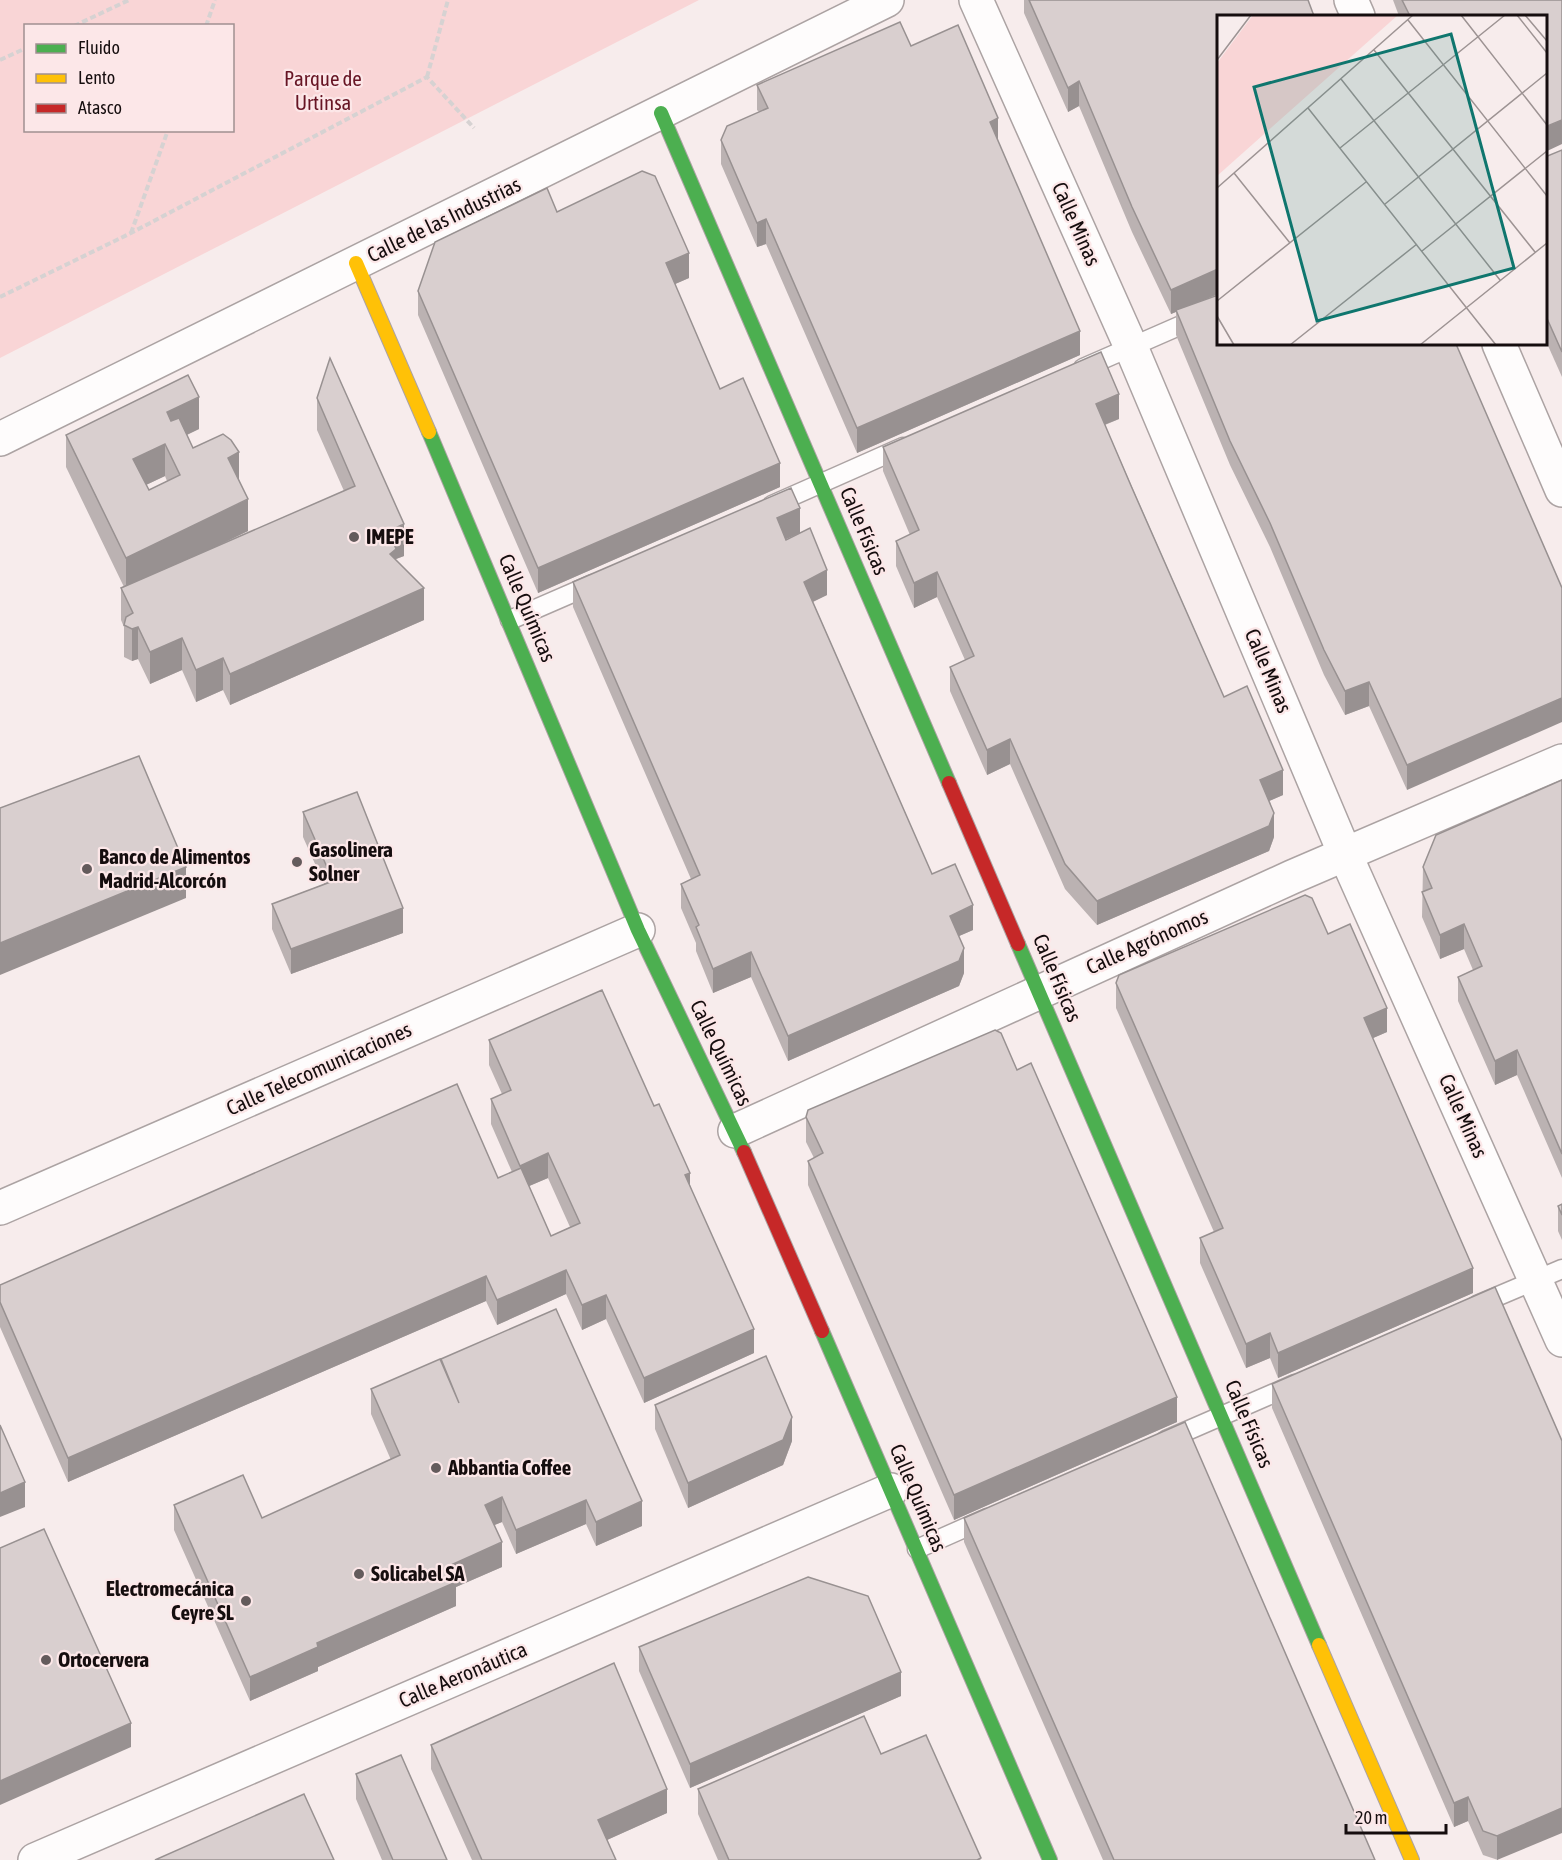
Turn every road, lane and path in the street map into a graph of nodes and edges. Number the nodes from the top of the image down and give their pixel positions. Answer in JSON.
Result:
{"nodes":[{"id":1,"x":129,"y":0,"type":"edge"},
{"id":2,"x":215,"y":0,"type":"edge"},
{"id":3,"x":448,"y":0,"type":"edge"},
{"id":4,"x":887,"y":0,"type":"edge"},
{"id":5,"x":976,"y":0,"type":"edge"},
{"id":6,"x":1351,"y":0,"type":"edge"},
{"id":7,"x":1358,"y":15,"type":"edge"},
{"id":8,"x":78,"y":24,"type":"edge"},
{"id":9,"x":207,"y":24,"type":"edge"},
{"id":10,"x":24,"y":49,"type":"edge"},
{"id":11,"x":0,"y":60,"type":"edge"},
{"id":12,"x":427,"y":77,"type":"junction"},
{"id":13,"x":661,"y":113,"type":"junction"},
{"id":14,"x":474,"y":128,"type":"dead end"},
{"id":15,"x":167,"y":132,"type":"edge"},
{"id":16,"x":131,"y":233,"type":"junction"},
{"id":17,"x":356,"y":263,"type":"junction"},
{"id":18,"x":0,"y":290,"type":"edge"},
{"id":19,"x":7,"y":293,"type":"junction"},
{"id":20,"x":0,"y":297,"type":"edge"},
{"id":21,"x":1217,"y":309,"type":"edge"},
{"id":22,"x":1499,"y":345,"type":"edge"},
{"id":23,"x":1131,"y":347,"type":"junction"},
{"id":24,"x":1066,"y":375,"type":"edge"},
{"id":25,"x":0,"y":439,"type":"edge"},
{"id":26,"x":917,"y":441,"type":"edge"},
{"id":27,"x":821,"y":483,"type":"junction"},
{"id":28,"x":1562,"y":490,"type":"edge"},
{"id":29,"x":756,"y":512,"type":"edge"},
{"id":30,"x":606,"y":578,"type":"edge"},
{"id":31,"x":510,"y":620,"type":"junction"},
{"id":32,"x":1562,"y":760,"type":"edge"},
{"id":33,"x":1346,"y":854,"type":"junction"},
{"id":34,"x":638,"y":930,"type":"junction"},
{"id":35,"x":1039,"y":990,"type":"junction"},
{"id":36,"x":735,"y":1131,"type":"junction"},
{"id":37,"x":0,"y":1208,"type":"edge"},
{"id":38,"x":1549,"y":1274,"type":"edge"},
{"id":39,"x":1460,"y":1313,"type":"edge"},
{"id":40,"x":1562,"y":1341,"type":"edge"},
{"id":41,"x":1309,"y":1378,"type":"edge"},
{"id":42,"x":1222,"y":1416,"type":"junction"},
{"id":43,"x":1146,"y":1449,"type":"edge"},
{"id":44,"x":891,"y":1490,"type":"junction"},
{"id":45,"x":1004,"y":1511,"type":"edge"},
{"id":46,"x":917,"y":1549,"type":"junction"},
{"id":47,"x":35,"y":1860,"type":"edge"},
{"id":48,"x":1050,"y":1860,"type":"edge"},
{"id":49,"x":1412,"y":1860,"type":"edge"}],
"edges":[{"from":1,"to":8,"type":"path"},
{"from":2,"to":9,"type":"path"},
{"from":3,"to":12,"type":"path"},
{"from":4,"to":13,"type":"street","name":"Calle de las Industrias"},
{"from":5,"to":23,"type":"street","name":"Calle Minas"},
{"from":6,"to":7,"type":"street"},
{"from":10,"to":11,"type":"path"},
{"from":12,"to":14,"type":"path"},
{"from":12,"to":16,"type":"path"},
{"from":13,"to":17,"type":"street","name":"Calle de las Industrias"},
{"from":13,"to":27,"type":"street","name":"Calle Físicas"},
{"from":15,"to":16,"type":"path"},
{"from":16,"to":19,"type":"path"},
{"from":17,"to":25,"type":"street","name":"Calle de las Industrias"},
{"from":17,"to":31,"type":"street","name":"Calle Químicas"},
{"from":18,"to":19,"type":"path"},
{"from":19,"to":20,"type":"path"},
{"from":21,"to":23,"type":"lane"},
{"from":22,"to":28,"type":"street"},
{"from":23,"to":24,"type":"lane"},
{"from":23,"to":33,"type":"street","name":"Calle Minas"},
{"from":26,"to":27,"type":"lane"},
{"from":27,"to":29,"type":"lane"},
{"from":27,"to":35,"type":"street","name":"Calle Físicas"},
{"from":30,"to":31,"type":"lane"},
{"from":31,"to":34,"type":"street","name":"Calle Químicas"},
{"from":32,"to":33,"type":"street","name":"Calle Agrónomos"},
{"from":33,"to":35,"type":"street","name":"Calle Agrónomos"},
{"from":33,"to":38,"type":"street","name":"Calle Minas"},
{"from":34,"to":36,"type":"street","name":"Calle Químicas"},
{"from":34,"to":37,"type":"street","name":"Calle Telecomunicaciones"},
{"from":35,"to":36,"type":"street","name":"Calle Agrónomos"},
{"from":35,"to":42,"type":"street","name":"Calle Físicas"},
{"from":36,"to":44,"type":"street","name":"Calle Químicas"},
{"from":38,"to":39,"type":"lane"},
{"from":38,"to":40,"type":"street","name":"Calle Minas"},
{"from":41,"to":42,"type":"lane"},
{"from":42,"to":43,"type":"lane"},
{"from":42,"to":49,"type":"street","name":"Calle Físicas"},
{"from":44,"to":46,"type":"street","name":"Calle Químicas"},
{"from":44,"to":47,"type":"street","name":"Calle Aeronáutica"},
{"from":45,"to":46,"type":"lane"},
{"from":46,"to":48,"type":"street","name":"Calle Químicas"}]}
